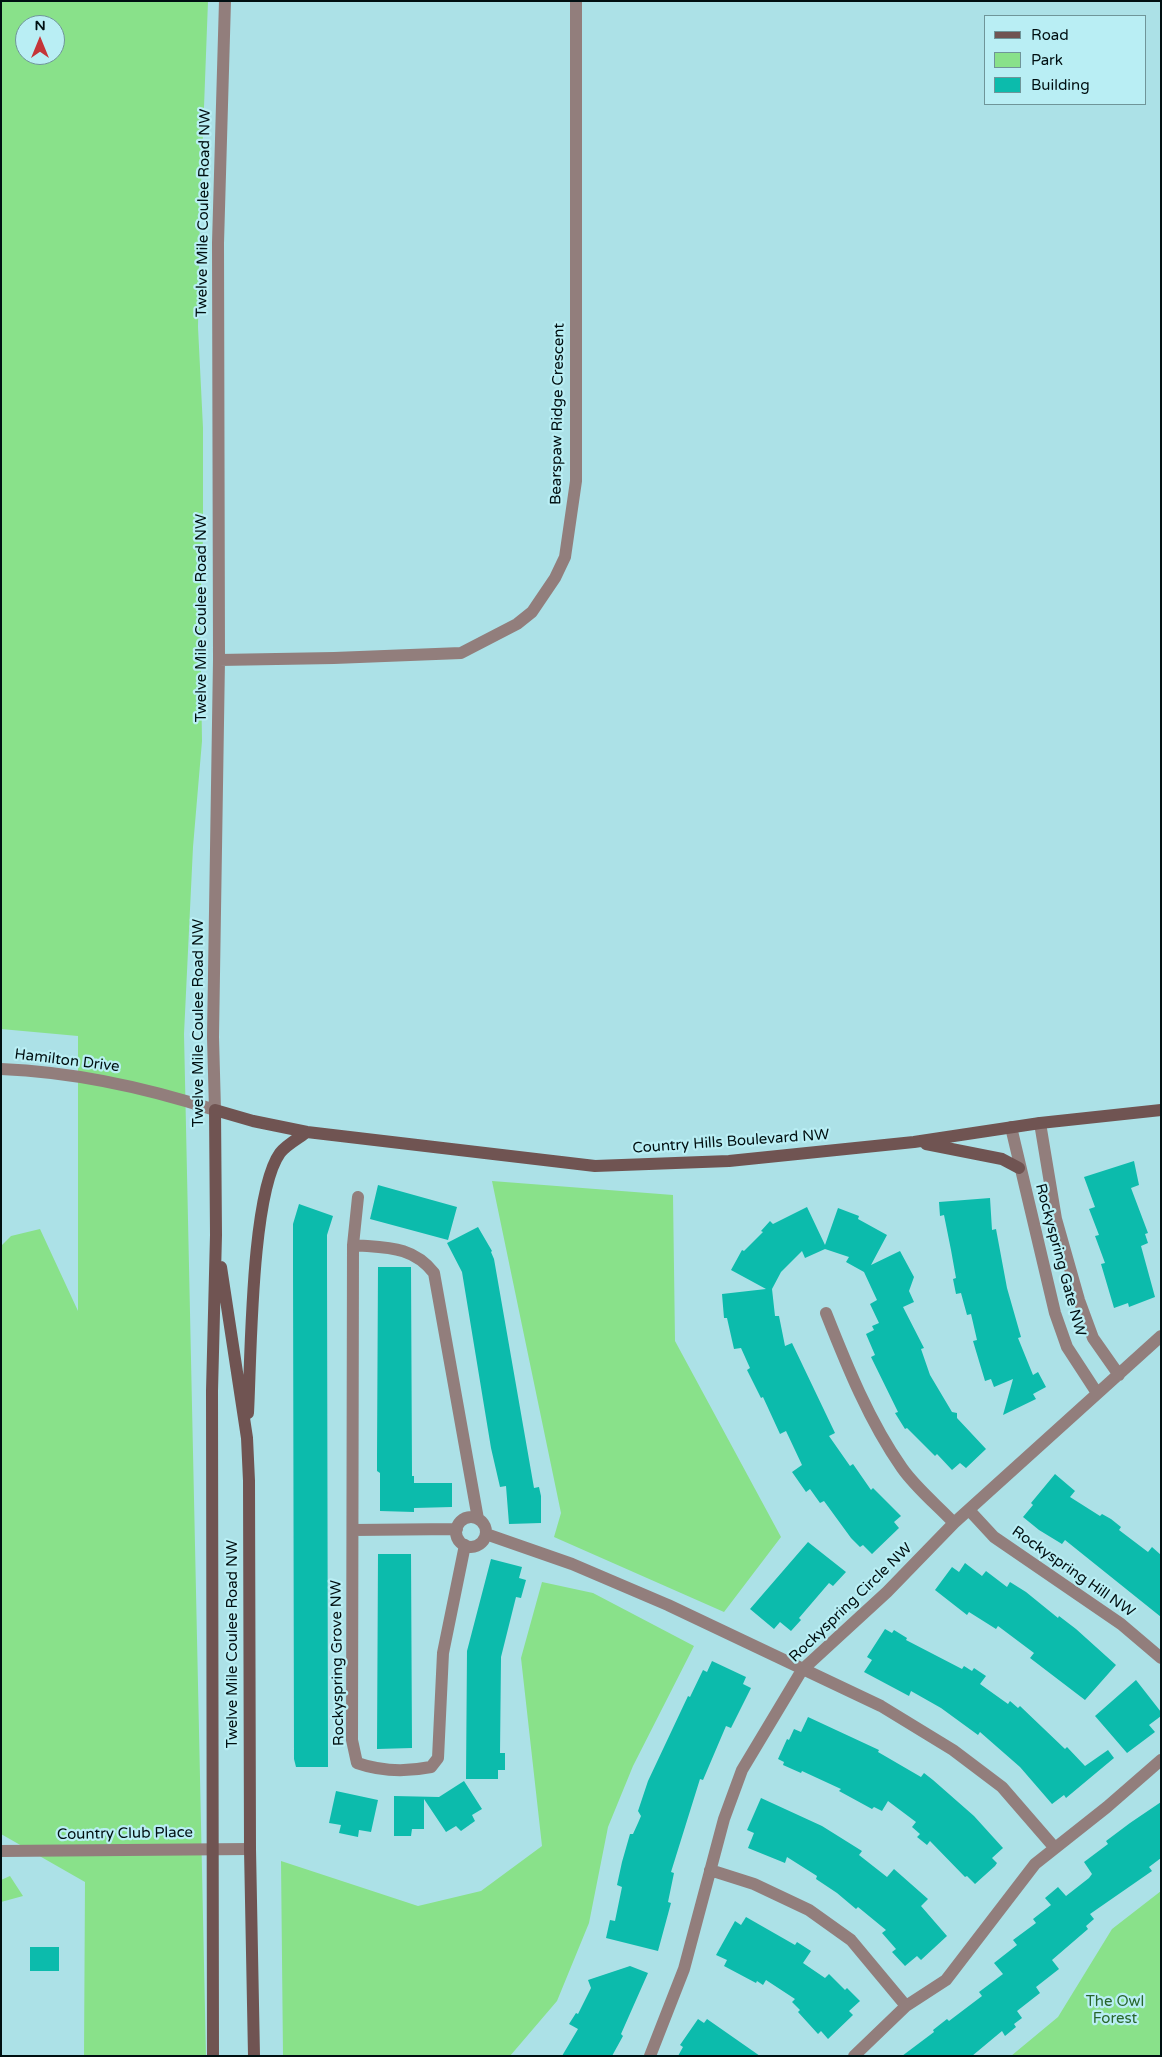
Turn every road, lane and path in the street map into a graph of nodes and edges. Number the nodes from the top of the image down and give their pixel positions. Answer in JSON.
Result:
{"nodes":[{"id":1,"x":225,"y":1,"type":"edge"},
{"id":2,"x":576,"y":1,"type":"edge"},
{"id":3,"x":219,"y":660,"type":"junction"},
{"id":4,"x":1,"y":1069,"type":"edge"},
{"id":5,"x":215,"y":1110,"type":"junction"},
{"id":6,"x":1161,"y":1110,"type":"edge"},
{"id":7,"x":1040,"y":1123,"type":"junction"},
{"id":8,"x":1011,"y":1127,"type":"junction"},
{"id":9,"x":307,"y":1132,"type":"junction"},
{"id":10,"x":914,"y":1142,"type":"junction"},
{"id":11,"x":1019,"y":1168,"type":"junction"},
{"id":12,"x":358,"y":1197,"type":"dead end"},
{"id":13,"x":216,"y":1235,"type":"junction"},
{"id":14,"x":353,"y":1246,"type":"junction"},
{"id":15,"x":826,"y":1313,"type":"dead end"},
{"id":16,"x":1161,"y":1336,"type":"edge"},
{"id":17,"x":1118,"y":1375,"type":"junction"},
{"id":18,"x":1097,"y":1394,"type":"junction"},
{"id":19,"x":247,"y":1438,"type":"junction"},
{"id":20,"x":970,"y":1510,"type":"junction"},
{"id":21,"x":478,"y":1519,"type":"junction"},
{"id":22,"x":954,"y":1523,"type":"junction"},
{"id":23,"x":457,"y":1529,"type":"junction"},
{"id":24,"x":353,"y":1530,"type":"junction"},
{"id":25,"x":486,"y":1534,"type":"junction"},
{"id":26,"x":465,"y":1545,"type":"junction"},
{"id":27,"x":1161,"y":1658,"type":"edge"},
{"id":28,"x":802,"y":1670,"type":"junction"},
{"id":29,"x":1161,"y":1760,"type":"edge"},
{"id":30,"x":1054,"y":1847,"type":"junction"},
{"id":31,"x":212,"y":1849,"type":"junction"},
{"id":32,"x":250,"y":1849,"type":"junction"},
{"id":33,"x":1,"y":1851,"type":"edge"},
{"id":34,"x":710,"y":1870,"type":"junction"},
{"id":35,"x":906,"y":2006,"type":"junction"},
{"id":36,"x":213,"y":2056,"type":"edge"},
{"id":37,"x":254,"y":2056,"type":"edge"},
{"id":38,"x":650,"y":2056,"type":"edge"},
{"id":39,"x":854,"y":2056,"type":"edge"}],
"edges":[{"from":1,"to":3,"type":"street","name":"Twelve Mile Coulee Road NW"},
{"from":2,"to":3,"type":"street","name":"Bearspaw Ridge Crescent"},
{"from":3,"to":5,"type":"street","name":"Twelve Mile Coulee Road NW"},
{"from":4,"to":5,"type":"street","name":"Hamilton Drive"},
{"from":5,"to":9,"type":"main road","name":"Country Hills Boulevard NW"},
{"from":5,"to":13,"type":"main road","name":"Twelve Mile Coulee Road NW"},
{"from":6,"to":7,"type":"main road","name":"Country Hills Boulevard NW"},
{"from":7,"to":8,"type":"main road","name":"Country Hills Boulevard NW"},
{"from":7,"to":17,"type":"street","name":"Rockyspring Gate NW"},
{"from":8,"to":10,"type":"main road","name":"Country Hills Boulevard NW"},
{"from":8,"to":11,"type":"street","name":"Rockyspring Gate NW"},
{"from":9,"to":10,"type":"main road","name":"Country Hills Boulevard NW"},
{"from":9,"to":19,"type":"main road"},
{"from":10,"to":11,"type":"main road"},
{"from":11,"to":18,"type":"street","name":"Rockyspring Gate NW"},
{"from":12,"to":14,"type":"street","name":"Rockyspring Grove NW"},
{"from":13,"to":19,"type":"main road","name":"Twelve Mile Coulee Road NW"},
{"from":13,"to":31,"type":"main road","name":"Twelve Mile Coulee Road NW"},
{"from":14,"to":21,"type":"street"},
{"from":14,"to":24,"type":"street","name":"Rockyspring Grove NW"},
{"from":15,"to":22,"type":"street"},
{"from":16,"to":17,"type":"street","name":"Rockyspring Circle NW"},
{"from":17,"to":18,"type":"street","name":"Rockyspring Circle NW"},
{"from":18,"to":20,"type":"street","name":"Rockyspring Circle NW"},
{"from":19,"to":32,"type":"main road","name":"Twelve Mile Coulee Road NW"},
{"from":20,"to":22,"type":"street","name":"Rockyspring Circle NW"},
{"from":20,"to":27,"type":"street","name":"Rockyspring Hill NW"},
{"from":21,"to":23,"type":"street"},
{"from":21,"to":25,"type":"street"},
{"from":22,"to":28,"type":"street","name":"Rockyspring Circle NW"},
{"from":23,"to":24,"type":"street"},
{"from":23,"to":26,"type":"street"},
{"from":24,"to":26,"type":"street","name":"Rockyspring Grove NW"},
{"from":25,"to":26,"type":"street"},
{"from":25,"to":28,"type":"street"},
{"from":28,"to":30,"type":"street"},
{"from":28,"to":34,"type":"street","name":"Rockyspring Circle NW"},
{"from":29,"to":30,"type":"street"},
{"from":30,"to":35,"type":"street"},
{"from":31,"to":32,"type":"street","name":"Country Club Place"},
{"from":31,"to":33,"type":"street","name":"Country Club Place"},
{"from":31,"to":36,"type":"main road","name":"Twelve Mile Coulee Road NW"},
{"from":32,"to":37,"type":"main road","name":"Twelve Mile Coulee Road NW"},
{"from":34,"to":35,"type":"street"},
{"from":34,"to":38,"type":"street","name":"Rockyspring Circle NW"},
{"from":35,"to":39,"type":"street"}]}
